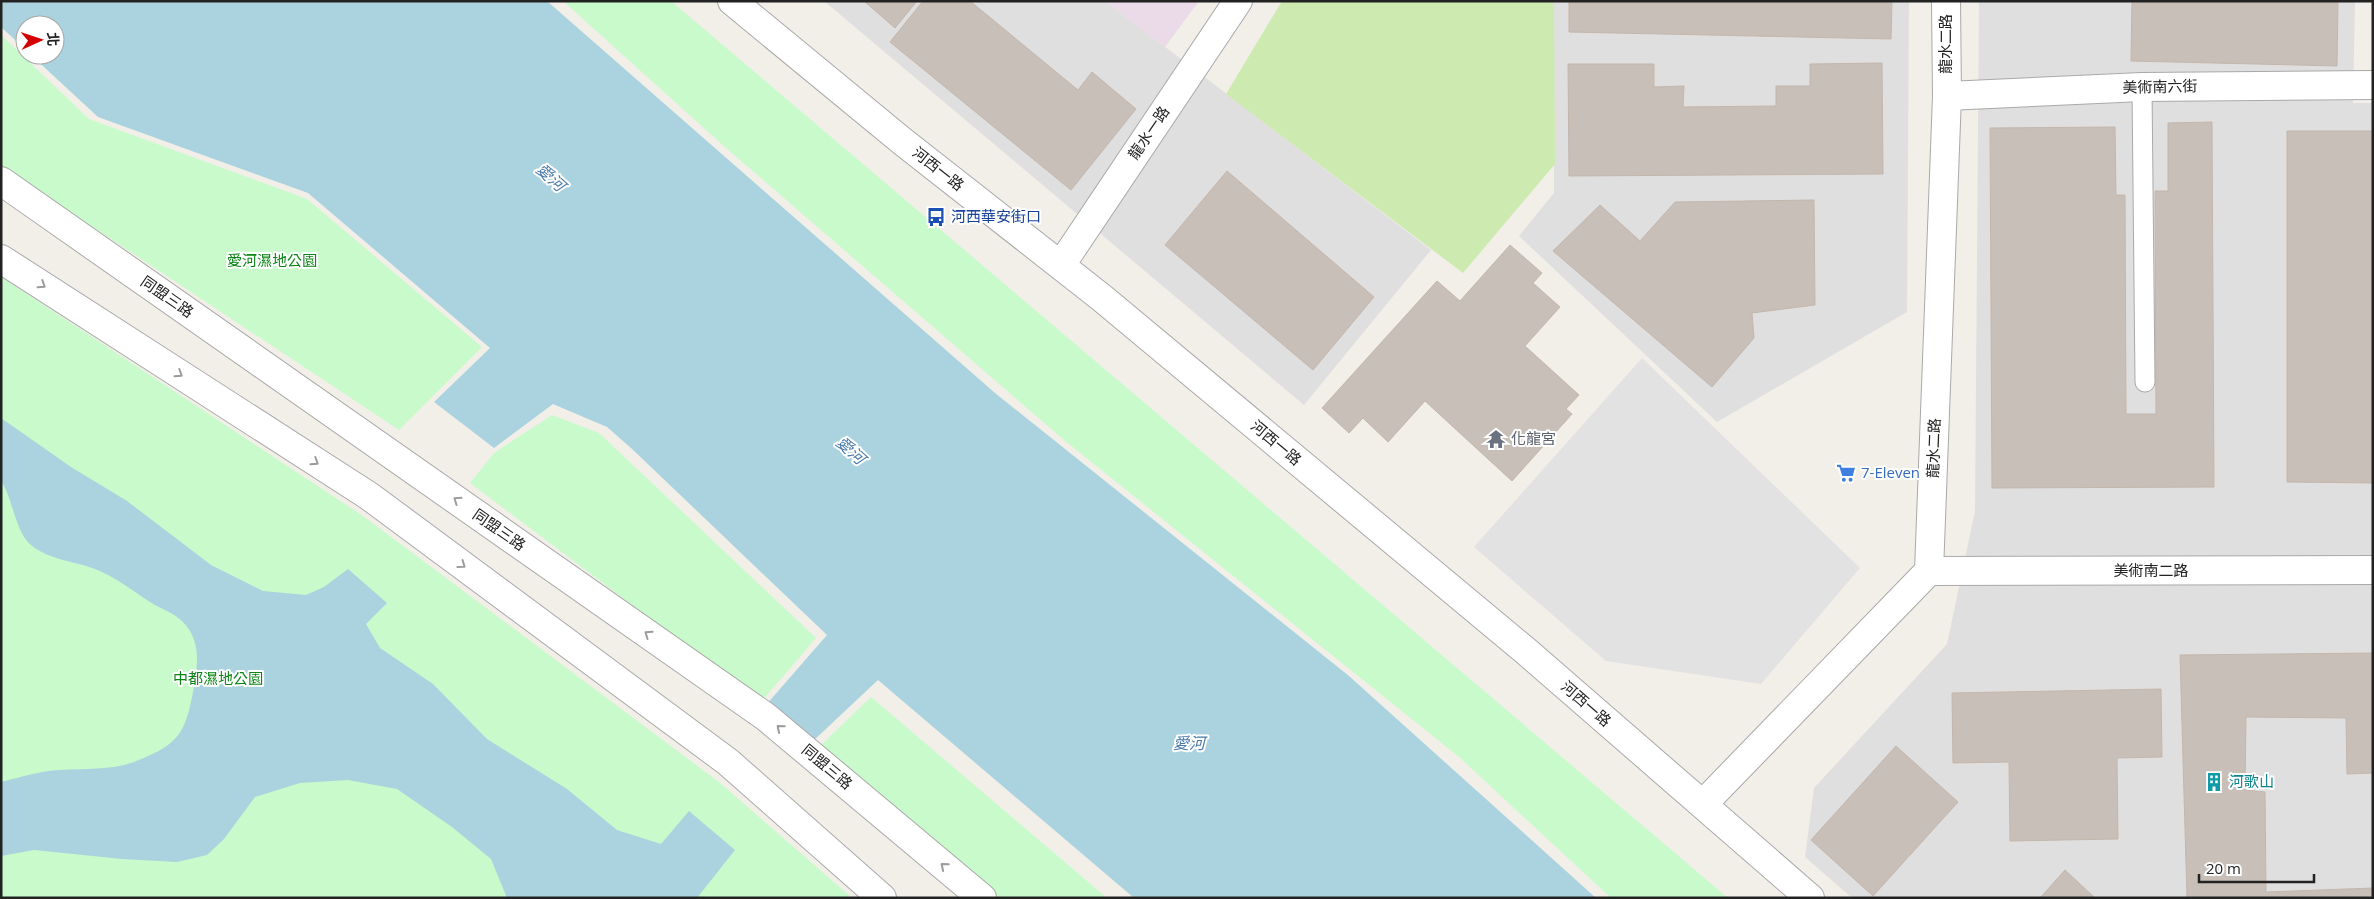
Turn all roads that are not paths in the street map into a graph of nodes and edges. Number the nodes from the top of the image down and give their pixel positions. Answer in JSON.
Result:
{"nodes":[{"id":1,"x":732,"y":1,"type":"edge"},
{"id":2,"x":1238,"y":1,"type":"edge"},
{"id":3,"x":1946,"y":1,"type":"edge"},
{"id":4,"x":2373,"y":85,"type":"edge"},
{"id":5,"x":2142,"y":86,"type":"junction"},
{"id":6,"x":1947,"y":96,"type":"junction"},
{"id":7,"x":1,"y":181,"type":"edge"},
{"id":8,"x":1,"y":259,"type":"edge"},
{"id":9,"x":1061,"y":265,"type":"junction"},
{"id":10,"x":2144,"y":382,"type":"dead end"},
{"id":11,"x":2373,"y":570,"type":"edge"},
{"id":12,"x":1929,"y":571,"type":"junction"},
{"id":13,"x":1703,"y":804,"type":"junction"},
{"id":14,"x":882,"y":898,"type":"edge"},
{"id":15,"x":982,"y":898,"type":"edge"},
{"id":16,"x":1810,"y":898,"type":"edge"}],
"edges":[{"from":1,"to":9,"type":"street","name":"河西一路"},
{"from":2,"to":9,"type":"street","name":"龍水一路"},
{"from":3,"to":6,"type":"street","name":"龍水二路"},
{"from":4,"to":5,"type":"street","name":"美術南六街"},
{"from":5,"to":6,"type":"street","name":"美術南六街"},
{"from":5,"to":10,"type":"lane"},
{"from":6,"to":12,"type":"street","name":"龍水二路"},
{"from":15,"to":7,"type":"street","name":"同盟三路","one_way":true},
{"from":8,"to":14,"type":"street","one_way":true},
{"from":9,"to":13,"type":"street","name":"河西一路"},
{"from":11,"to":12,"type":"street","name":"美術南二路"},
{"from":12,"to":13,"type":"street"},
{"from":13,"to":16,"type":"street","name":"河西一路"}]}
